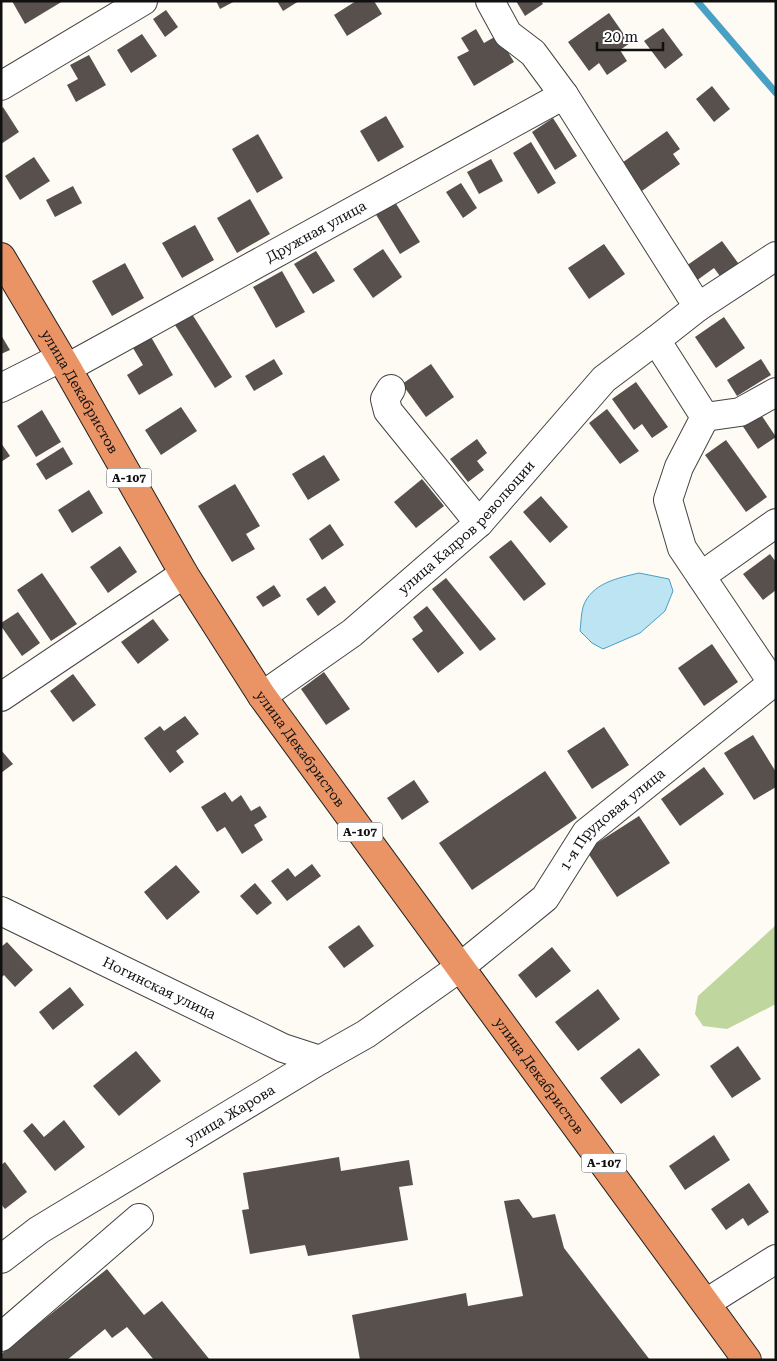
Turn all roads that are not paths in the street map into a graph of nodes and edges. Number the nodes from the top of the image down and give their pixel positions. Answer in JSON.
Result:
{"nodes":[{"id":1,"x":143,"y":1,"type":"edge"},
{"id":2,"x":490,"y":1,"type":"edge"},
{"id":3,"x":1,"y":86,"type":"edge"},
{"id":4,"x":564,"y":96,"type":"junction"},
{"id":5,"x":776,"y":256,"type":"edge"},
{"id":6,"x":1,"y":257,"type":"edge"},
{"id":7,"x":698,"y":307,"type":"junction"},
{"id":8,"x":656,"y":340,"type":"junction"},
{"id":9,"x":64,"y":363,"type":"junction"},
{"id":10,"x":1,"y":388,"type":"edge"},
{"id":11,"x":391,"y":389,"type":"dead end"},
{"id":12,"x":776,"y":392,"type":"edge"},
{"id":13,"x":705,"y":417,"type":"junction"},
{"id":14,"x":479,"y":523,"type":"junction"},
{"id":15,"x":776,"y":523,"type":"edge"},
{"id":16,"x":184,"y":574,"type":"junction"},
{"id":17,"x":700,"y":576,"type":"junction"},
{"id":18,"x":774,"y":681,"type":"edge"},
{"id":19,"x":262,"y":696,"type":"junction"},
{"id":20,"x":1,"y":697,"type":"edge"},
{"id":21,"x":1,"y":911,"type":"edge"},
{"id":22,"x":459,"y":968,"type":"junction"},
{"id":23,"x":320,"y":1060,"type":"junction"},
{"id":24,"x":139,"y":1218,"type":"dead end"},
{"id":25,"x":1,"y":1259,"type":"edge"},
{"id":26,"x":776,"y":1259,"type":"edge"},
{"id":27,"x":706,"y":1303,"type":"junction"},
{"id":28,"x":1,"y":1337,"type":"edge"},
{"id":29,"x":745,"y":1359,"type":"edge"}],
"edges":[{"from":1,"to":3,"type":"street"},
{"from":2,"to":4,"type":"street"},
{"from":4,"to":7,"type":"street"},
{"from":4,"to":9,"type":"street","name":"Дружная улица"},
{"from":5,"to":7,"type":"street","name":"улица Кадров революции"},
{"from":6,"to":9,"type":"highway","name":"улица Декабристов","number":"А-107"},
{"from":7,"to":8,"type":"street","name":"улица Кадров революции"},
{"from":8,"to":13,"type":"street"},
{"from":8,"to":14,"type":"street","name":"улица Кадров революции"},
{"from":9,"to":10,"type":"street","name":"Дружная улица"},
{"from":9,"to":16,"type":"highway","name":"улица Декабристов","number":"А-107"},
{"from":11,"to":14,"type":"street"},
{"from":12,"to":13,"type":"street"},
{"from":13,"to":17,"type":"street"},
{"from":14,"to":19,"type":"street","name":"улица Кадров революции"},
{"from":15,"to":17,"type":"street"},
{"from":16,"to":19,"type":"highway","name":"улица Декабристов","number":"А-107"},
{"from":16,"to":20,"type":"street"},
{"from":17,"to":18,"type":"street"},
{"from":18,"to":22,"type":"street","name":"1-я Прудовая улица"},
{"from":19,"to":22,"type":"highway","name":"улица Декабристов","number":"А-107"},
{"from":21,"to":23,"type":"street","name":"Ногинская улица"},
{"from":22,"to":23,"type":"street","name":"улица Жарова"},
{"from":22,"to":27,"type":"highway","name":"улица Декабристов","number":"А-107"},
{"from":23,"to":25,"type":"street","name":"улица Жарова"},
{"from":24,"to":28,"type":"street"},
{"from":26,"to":27,"type":"street"},
{"from":27,"to":29,"type":"highway","name":"улица Декабристов","number":"А-107"}]}
